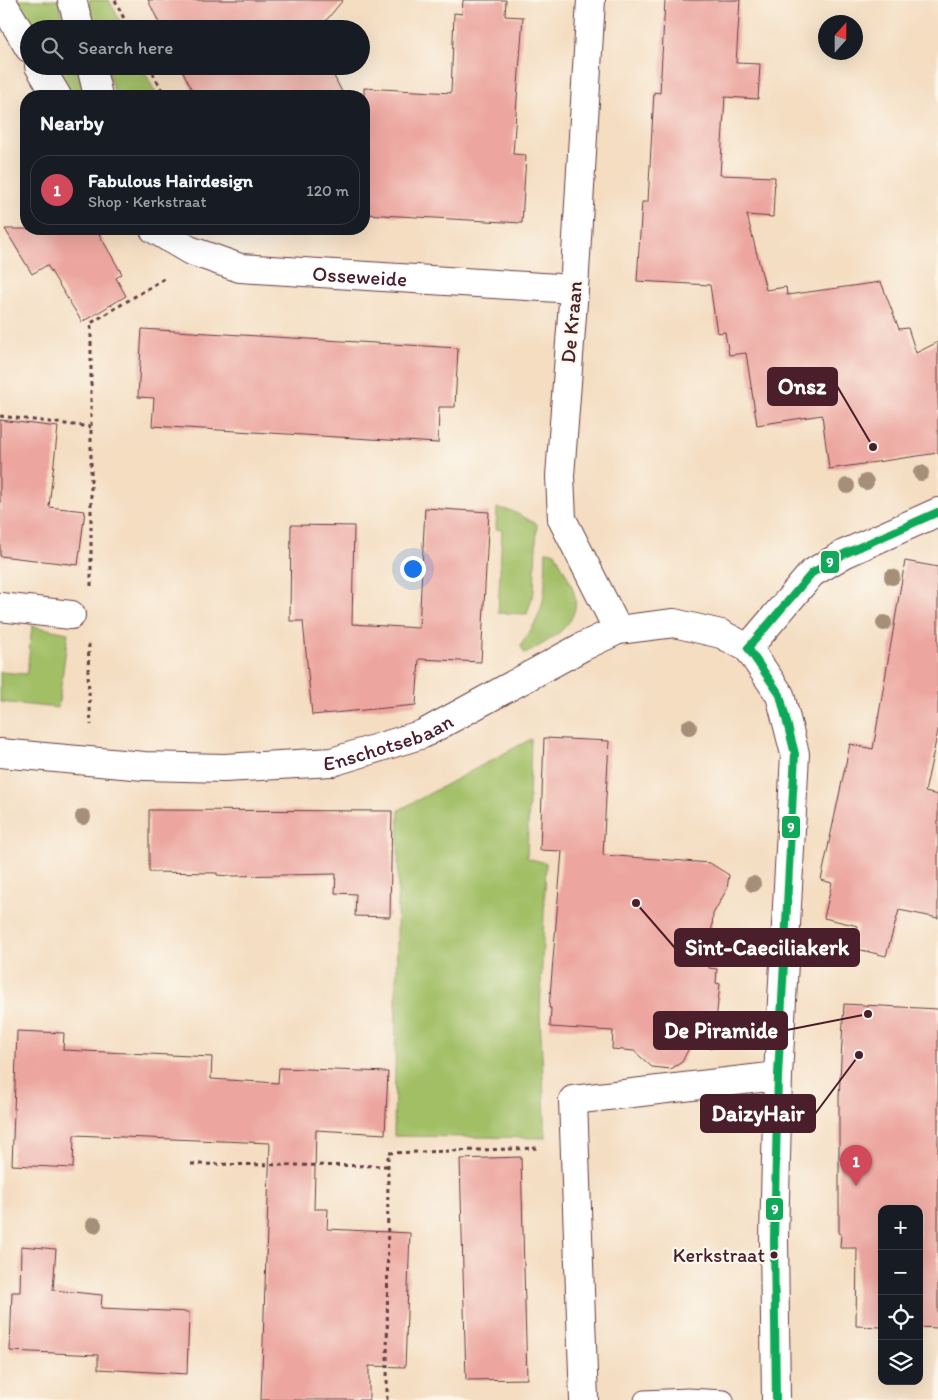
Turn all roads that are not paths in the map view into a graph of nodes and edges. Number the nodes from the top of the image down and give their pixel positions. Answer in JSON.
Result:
{"nodes":[{"id":1,"x":1,"y":0,"type":"edge"},
{"id":2,"x":72,"y":0,"type":"edge"},
{"id":3,"x":591,"y":0,"type":"edge"},
{"id":4,"x":78,"y":20,"type":"edge"},
{"id":5,"x":20,"y":33,"type":"edge"},
{"id":6,"x":44,"y":75,"type":"edge"},
{"id":7,"x":93,"y":75,"type":"edge"},
{"id":8,"x":53,"y":90,"type":"edge"},
{"id":9,"x":97,"y":90,"type":"edge"},
{"id":10,"x":164,"y":235,"type":"edge"},
{"id":11,"x":574,"y":289,"type":"junction"},
{"id":12,"x":938,"y":512,"type":"edge"},
{"id":13,"x":0,"y":607,"type":"edge"},
{"id":14,"x":80,"y":625,"type":"road end"},
{"id":15,"x":618,"y":630,"type":"junction"},
{"id":16,"x":748,"y":648,"type":"junction"},
{"id":17,"x":0,"y":753,"type":"edge"},
{"id":18,"x":778,"y":1076,"type":"junction"},
{"id":19,"x":584,"y":1400,"type":"edge"},
{"id":20,"x":644,"y":1400,"type":"edge"},
{"id":21,"x":724,"y":1400,"type":"edge"},
{"id":22,"x":776,"y":1400,"type":"edge"}],
"edges":[{"from":1,"to":5,"type":"street"},
{"from":2,"to":4,"type":"street"},
{"from":3,"to":11,"type":"street","name":"De Kraan"},
{"from":6,"to":8,"type":"street"},
{"from":7,"to":9,"type":"street"},
{"from":10,"to":11,"type":"street","name":"Osseweide"},
{"from":11,"to":15,"type":"street","name":"De Kraan"},
{"from":12,"to":16,"type":"street"},
{"from":13,"to":14,"type":"street"},
{"from":15,"to":16,"type":"street","name":"Enschotsebaan"},
{"from":15,"to":17,"type":"street","name":"Enschotsebaan"},
{"from":16,"to":18,"type":"street"},
{"from":18,"to":19,"type":"street"},
{"from":18,"to":22,"type":"street"},
{"from":20,"to":21,"type":"lane"}]}
